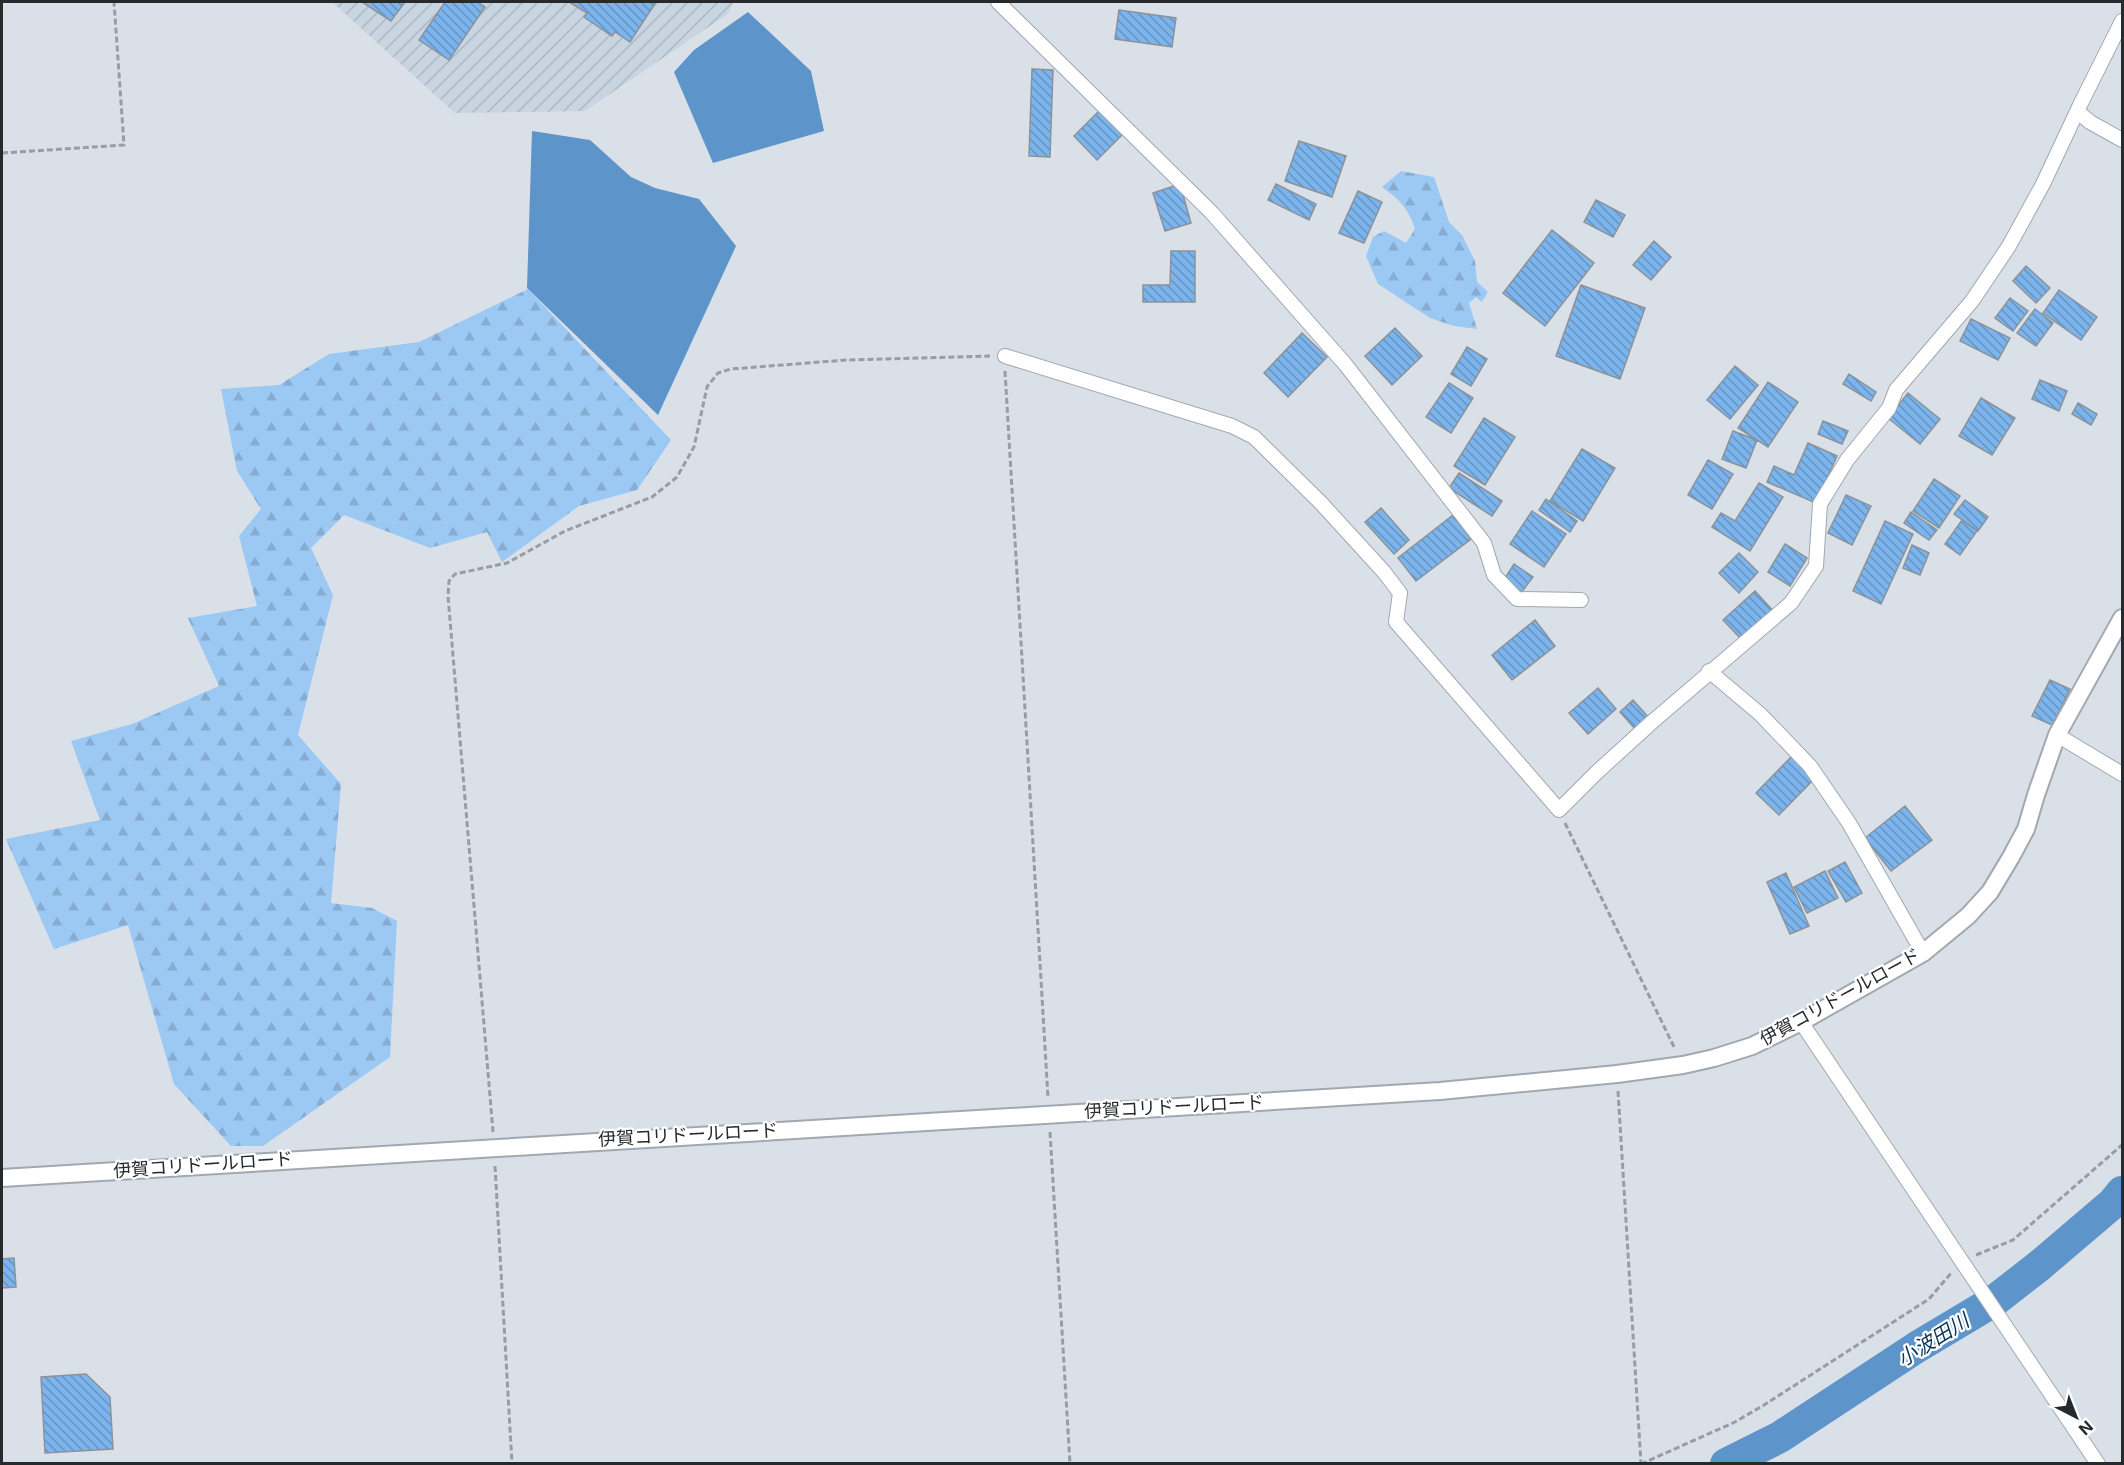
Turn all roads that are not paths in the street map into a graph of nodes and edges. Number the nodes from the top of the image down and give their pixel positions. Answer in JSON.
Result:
{"nodes":[{"id":1,"x":998,"y":2,"type":"edge"},
{"id":2,"x":2122,"y":21,"type":"edge"},
{"id":3,"x":2078,"y":112,"type":"junction"},
{"id":4,"x":2122,"y":140,"type":"edge"},
{"id":5,"x":1005,"y":356,"type":"road end"},
{"id":6,"x":1581,"y":600,"type":"dead end"},
{"id":7,"x":2122,"y":618,"type":"edge"},
{"id":8,"x":1709,"y":671,"type":"junction"},
{"id":9,"x":2057,"y":735,"type":"junction"},
{"id":10,"x":2122,"y":774,"type":"edge"},
{"id":11,"x":1923,"y":952,"type":"junction"},
{"id":12,"x":1801,"y":1022,"type":"junction"},
{"id":13,"x":2,"y":1178,"type":"edge"},
{"id":14,"x":2098,"y":1464,"type":"edge"}],
"edges":[{"from":1,"to":6,"type":"street"},
{"from":2,"to":3,"type":"street"},
{"from":3,"to":4,"type":"street"},
{"from":3,"to":8,"type":"street"},
{"from":5,"to":8,"type":"street"},
{"from":7,"to":9,"type":"street","name":"伊賀コリドールロード"},
{"from":8,"to":11,"type":"street"},
{"from":9,"to":10,"type":"street"},
{"from":9,"to":11,"type":"street","name":"伊賀コリドールロード"},
{"from":11,"to":12,"type":"street","name":"伊賀コリドールロード"},
{"from":12,"to":13,"type":"street","name":"伊賀コリドールロード"},
{"from":12,"to":14,"type":"street"}]}
